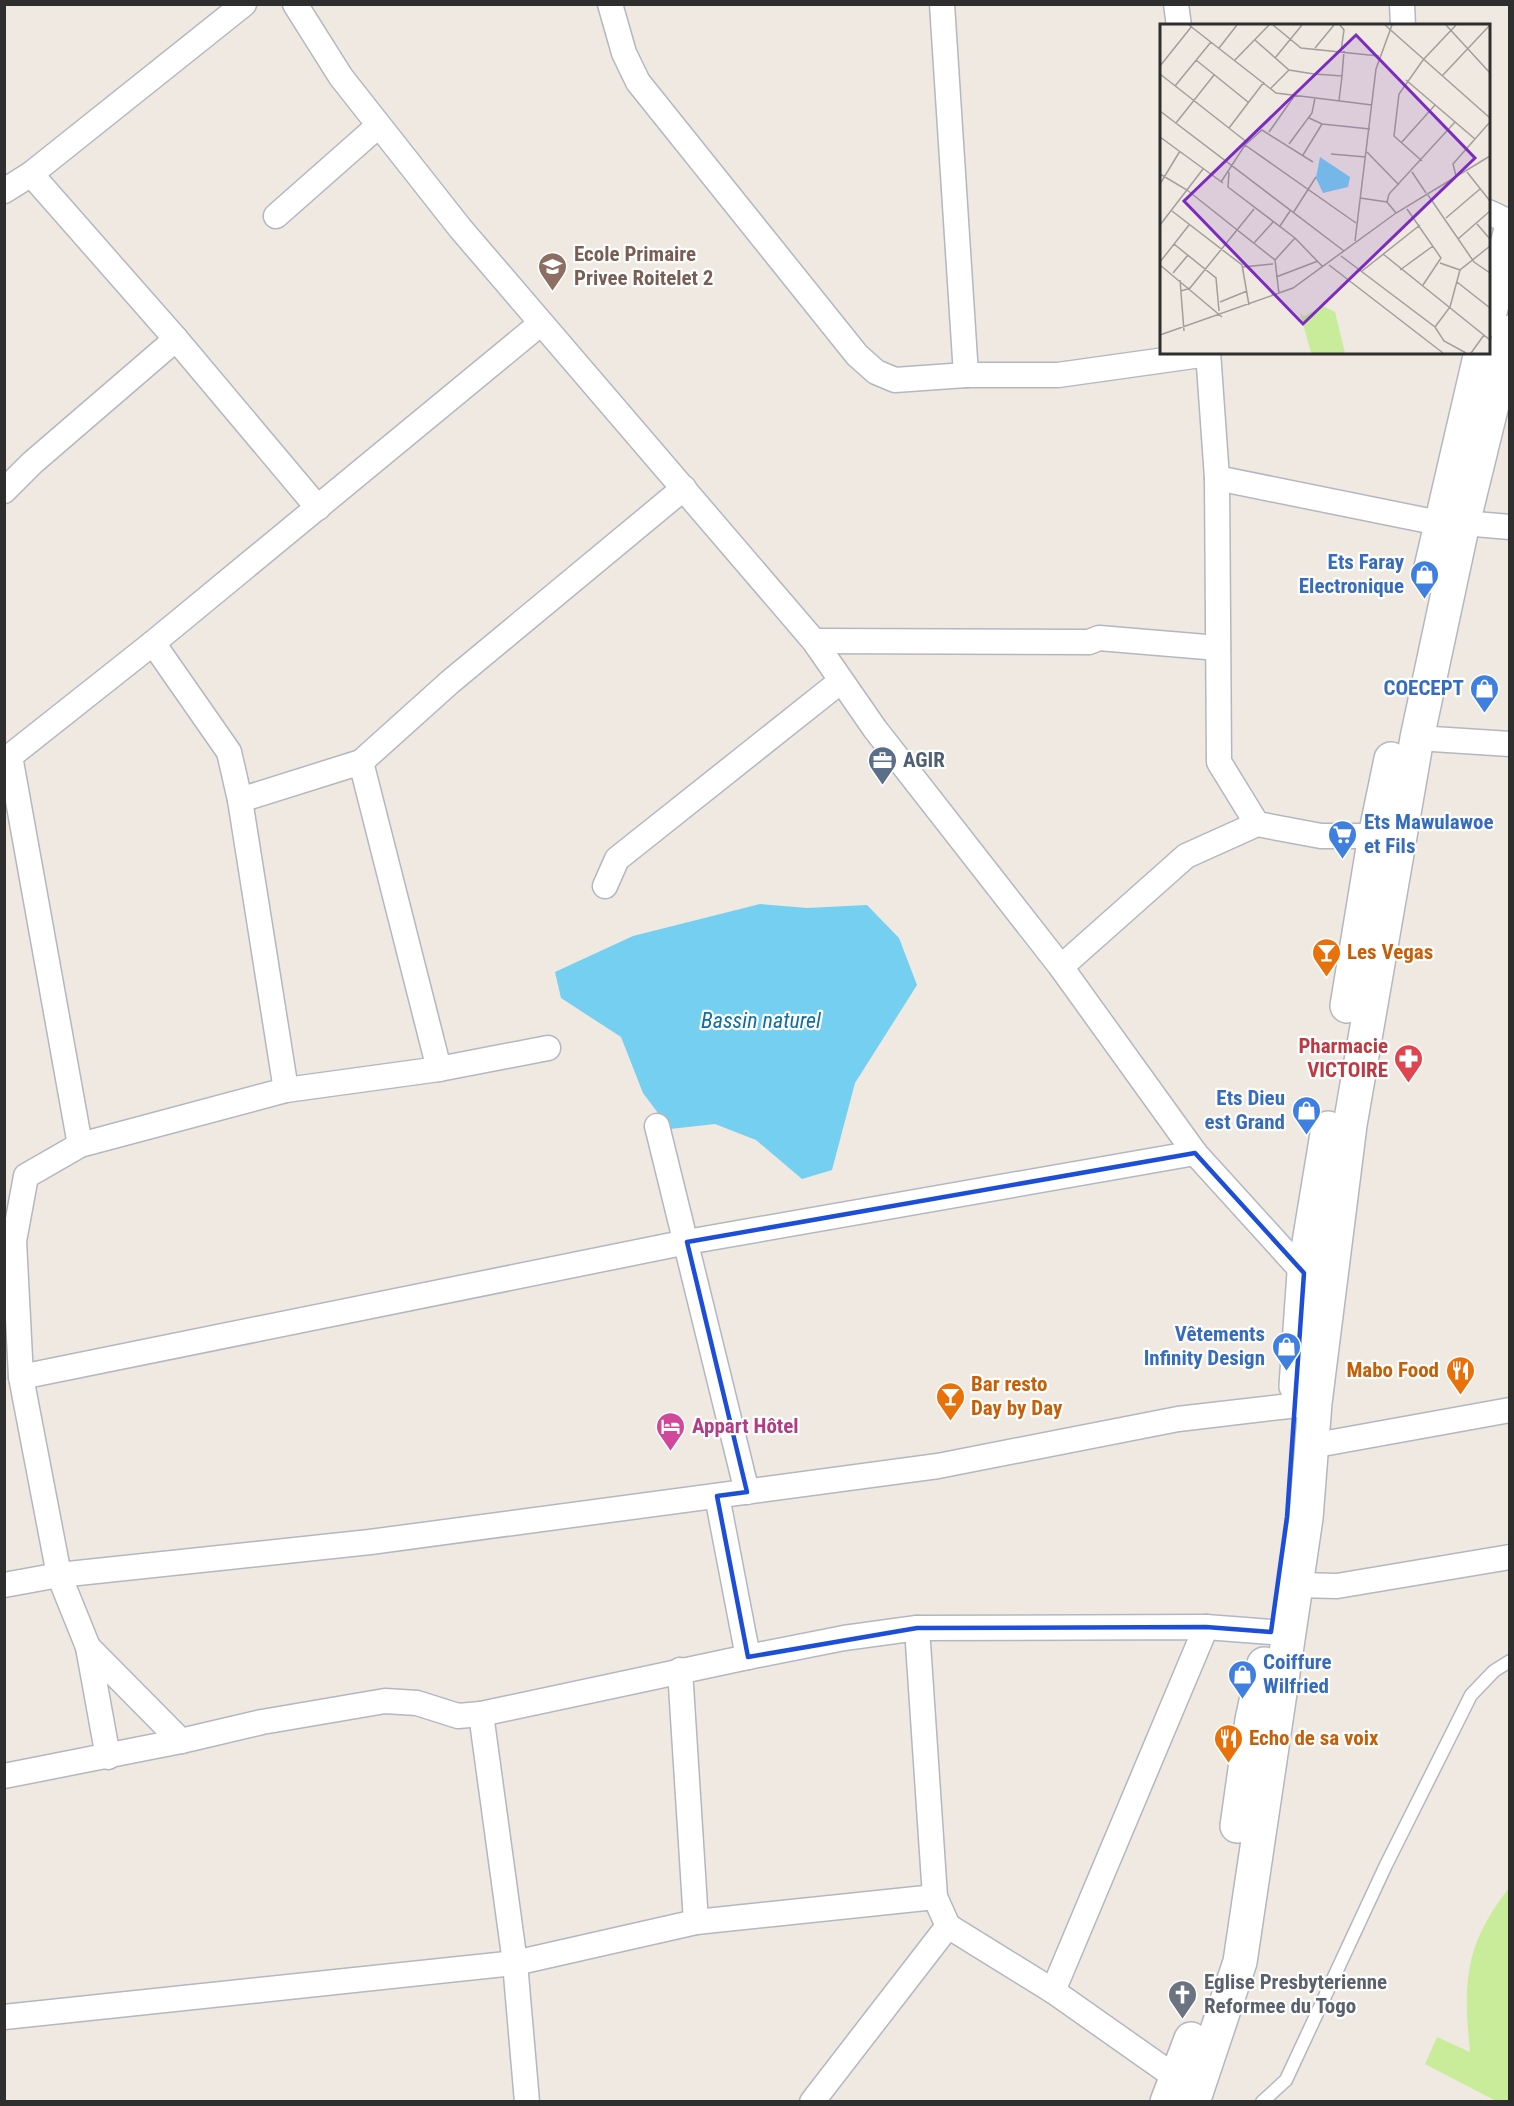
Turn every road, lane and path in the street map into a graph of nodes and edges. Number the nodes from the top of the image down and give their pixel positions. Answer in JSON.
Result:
{"nodes":[{"id":1,"x":244,"y":4,"type":"edge"},
{"id":2,"x":295,"y":4,"type":"edge"},
{"id":3,"x":610,"y":4,"type":"edge"},
{"id":4,"x":942,"y":4,"type":"edge"},
{"id":5,"x":1176,"y":4,"type":"edge"},
{"id":6,"x":1402,"y":4,"type":"edge"},
{"id":7,"x":1179,"y":24,"type":"edge"},
{"id":8,"x":1404,"y":24,"type":"edge"},
{"id":9,"x":378,"y":126,"type":"junction"},
{"id":10,"x":31,"y":174,"type":"junction"},
{"id":11,"x":6,"y":186,"type":"edge"},
{"id":12,"x":1490,"y":213,"type":"edge"},
{"id":13,"x":276,"y":216,"type":"dead end"},
{"id":14,"x":1509,"y":222,"type":"edge"},
{"id":15,"x":1509,"y":233,"type":"edge"},
{"id":16,"x":1490,"y":312,"type":"edge"},
{"id":17,"x":540,"y":324,"type":"junction"},
{"id":18,"x":1509,"y":332,"type":"edge"},
{"id":19,"x":176,"y":339,"type":"junction"},
{"id":20,"x":1201,"y":354,"type":"edge"},
{"id":21,"x":1208,"y":354,"type":"edge"},
{"id":22,"x":1480,"y":354,"type":"edge"},
{"id":23,"x":966,"y":375,"type":"junction"},
{"id":24,"x":1217,"y":478,"type":"junction"},
{"id":25,"x":684,"y":488,"type":"junction"},
{"id":26,"x":4,"y":491,"type":"edge"},
{"id":27,"x":318,"y":508,"type":"junction"},
{"id":28,"x":1451,"y":523,"type":"junction"},
{"id":29,"x":1509,"y":527,"type":"edge"},
{"id":30,"x":814,"y":641,"type":"junction"},
{"id":31,"x":153,"y":643,"type":"junction"},
{"id":32,"x":1218,"y":648,"type":"junction"},
{"id":33,"x":841,"y":681,"type":"junction"},
{"id":34,"x":1417,"y":738,"type":"junction"},
{"id":35,"x":1509,"y":744,"type":"edge"},
{"id":36,"x":7,"y":759,"type":"edge"},
{"id":37,"x":360,"y":762,"type":"junction"},
{"id":38,"x":240,"y":800,"type":"junction"},
{"id":39,"x":1257,"y":824,"type":"junction"},
{"id":40,"x":1375,"y":836,"type":"junction"},
{"id":41,"x":604,"y":886,"type":"dead end"},
{"id":42,"x":1061,"y":967,"type":"junction"},
{"id":43,"x":548,"y":1048,"type":"dead end"},
{"id":44,"x":439,"y":1068,"type":"junction"},
{"id":45,"x":286,"y":1090,"type":"junction"},
{"id":46,"x":657,"y":1126,"type":"dead end"},
{"id":47,"x":80,"y":1144,"type":"junction"},
{"id":48,"x":1195,"y":1153,"type":"junction"},
{"id":49,"x":687,"y":1242,"type":"junction"},
{"id":50,"x":1304,"y":1273,"type":"junction"},
{"id":51,"x":12,"y":1347,"type":"edge"},
{"id":52,"x":21,"y":1377,"type":"junction"},
{"id":53,"x":1304,"y":1403,"type":"junction"},
{"id":54,"x":1509,"y":1410,"type":"edge"},
{"id":55,"x":1311,"y":1446,"type":"junction"},
{"id":56,"x":747,"y":1492,"type":"junction"},
{"id":57,"x":717,"y":1496,"type":"junction"},
{"id":58,"x":1509,"y":1557,"type":"edge"},
{"id":59,"x":59,"y":1575,"type":"junction"},
{"id":60,"x":1296,"y":1585,"type":"junction"},
{"id":61,"x":4,"y":1586,"type":"edge"},
{"id":62,"x":1206,"y":1627,"type":"junction"},
{"id":63,"x":917,"y":1628,"type":"junction"},
{"id":64,"x":1271,"y":1632,"type":"junction"},
{"id":65,"x":88,"y":1647,"type":"junction"},
{"id":66,"x":748,"y":1657,"type":"junction"},
{"id":67,"x":1509,"y":1661,"type":"edge"},
{"id":68,"x":680,"y":1671,"type":"junction"},
{"id":69,"x":481,"y":1714,"type":"junction"},
{"id":70,"x":181,"y":1742,"type":"junction"},
{"id":71,"x":108,"y":1757,"type":"junction"},
{"id":72,"x":4,"y":1776,"type":"edge"},
{"id":73,"x":936,"y":1897,"type":"junction"},
{"id":74,"x":696,"y":1922,"type":"junction"},
{"id":75,"x":948,"y":1926,"type":"junction"},
{"id":76,"x":515,"y":1963,"type":"junction"},
{"id":77,"x":1053,"y":1991,"type":"junction"},
{"id":78,"x":4,"y":2017,"type":"edge"},
{"id":79,"x":1179,"y":2094,"type":"edge"},
{"id":80,"x":527,"y":2102,"type":"edge"},
{"id":81,"x":812,"y":2102,"type":"edge"},
{"id":82,"x":1262,"y":2102,"type":"edge"}],
"edges":[{"from":1,"to":10,"type":"street"},
{"from":2,"to":9,"type":"street"},
{"from":3,"to":23,"type":"street"},
{"from":4,"to":23,"type":"street"},
{"from":5,"to":7,"type":"street"},
{"from":6,"to":8,"type":"street"},
{"from":9,"to":13,"type":"street"},
{"from":9,"to":17,"type":"street"},
{"from":10,"to":11,"type":"street"},
{"from":10,"to":19,"type":"street"},
{"from":12,"to":14,"type":"street"},
{"from":15,"to":16,"type":"main road"},
{"from":17,"to":25,"type":"street"},
{"from":17,"to":27,"type":"street"},
{"from":18,"to":28,"type":"main road"},
{"from":19,"to":26,"type":"street"},
{"from":19,"to":27,"type":"street"},
{"from":20,"to":23,"type":"street"},
{"from":21,"to":24,"type":"street"},
{"from":22,"to":28,"type":"main road"},
{"from":24,"to":28,"type":"street"},
{"from":24,"to":32,"type":"street"},
{"from":25,"to":30,"type":"street"},
{"from":25,"to":37,"type":"street"},
{"from":27,"to":31,"type":"street"},
{"from":28,"to":29,"type":"street"},
{"from":28,"to":34,"type":"main road"},
{"from":28,"to":40,"type":"main road"},
{"from":30,"to":32,"type":"street"},
{"from":30,"to":33,"type":"street"},
{"from":31,"to":36,"type":"street"},
{"from":31,"to":38,"type":"street"},
{"from":32,"to":39,"type":"street"},
{"from":33,"to":41,"type":"street"},
{"from":33,"to":42,"type":"street"},
{"from":34,"to":35,"type":"street"},
{"from":34,"to":53,"type":"main road"},
{"from":36,"to":47,"type":"street"},
{"from":37,"to":38,"type":"street"},
{"from":37,"to":44,"type":"street"},
{"from":38,"to":45,"type":"street"},
{"from":39,"to":40,"type":"street"},
{"from":39,"to":42,"type":"street"},
{"from":40,"to":50,"type":"main road"},
{"from":42,"to":48,"type":"street"},
{"from":43,"to":44,"type":"street"},
{"from":44,"to":45,"type":"street"},
{"from":45,"to":47,"type":"street"},
{"from":46,"to":49,"type":"street"},
{"from":47,"to":51,"type":"street"},
{"from":48,"to":49,"type":"street"},
{"from":48,"to":50,"type":"street"},
{"from":49,"to":52,"type":"street"},
{"from":49,"to":56,"type":"street"},
{"from":50,"to":53,"type":"main road"},
{"from":51,"to":52,"type":"street"},
{"from":52,"to":59,"type":"street"},
{"from":53,"to":55,"type":"main road"},
{"from":53,"to":56,"type":"street"},
{"from":53,"to":64,"type":"main road"},
{"from":54,"to":55,"type":"street"},
{"from":55,"to":60,"type":"main road"},
{"from":56,"to":57,"type":"street"},
{"from":57,"to":59,"type":"street"},
{"from":57,"to":66,"type":"street"},
{"from":58,"to":60,"type":"street"},
{"from":59,"to":61,"type":"street"},
{"from":59,"to":65,"type":"street"},
{"from":60,"to":79,"type":"main road"},
{"from":62,"to":63,"type":"street"},
{"from":62,"to":64,"type":"street"},
{"from":62,"to":77,"type":"street"},
{"from":63,"to":66,"type":"street"},
{"from":63,"to":73,"type":"street"},
{"from":64,"to":79,"type":"main road"},
{"from":65,"to":70,"type":"street"},
{"from":65,"to":71,"type":"street"},
{"from":66,"to":68,"type":"street"},
{"from":67,"to":82,"type":"lane"},
{"from":68,"to":69,"type":"street"},
{"from":68,"to":74,"type":"street"},
{"from":69,"to":70,"type":"street"},
{"from":69,"to":76,"type":"street"},
{"from":70,"to":71,"type":"street"},
{"from":71,"to":72,"type":"street"},
{"from":73,"to":74,"type":"street"},
{"from":73,"to":75,"type":"street"},
{"from":74,"to":76,"type":"street"},
{"from":75,"to":77,"type":"street"},
{"from":75,"to":81,"type":"street"},
{"from":76,"to":78,"type":"street"},
{"from":76,"to":80,"type":"street"},
{"from":77,"to":79,"type":"street"}]}
